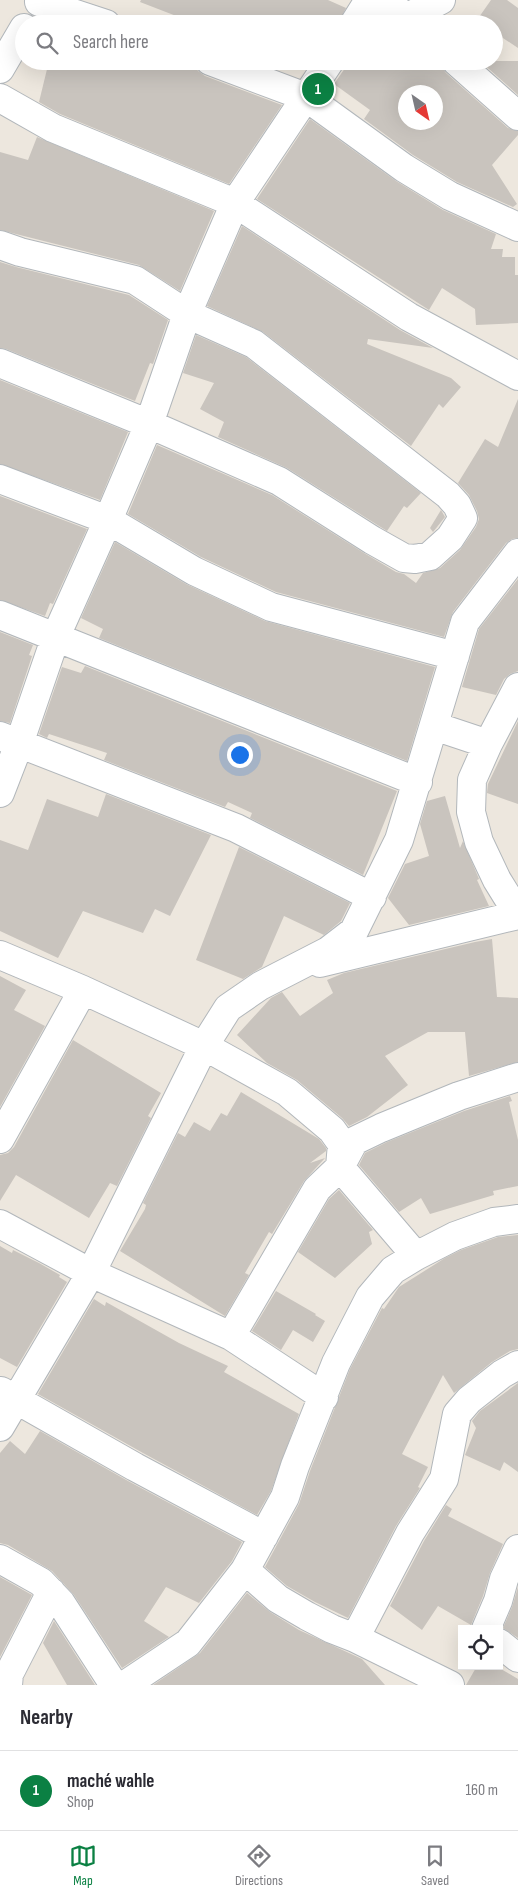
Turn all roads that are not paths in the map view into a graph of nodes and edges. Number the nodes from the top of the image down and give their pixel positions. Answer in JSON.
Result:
{"nodes":[{"id":1,"x":370,"y":0,"type":"edge"},
{"id":2,"x":379,"y":0,"type":"edge"},
{"id":3,"x":440,"y":0,"type":"edge"},
{"id":4,"x":35,"y":9,"type":"edge"},
{"id":5,"x":63,"y":15,"type":"edge"},
{"id":6,"x":360,"y":15,"type":"edge"},
{"id":7,"x":404,"y":15,"type":"edge"},
{"id":8,"x":419,"y":15,"type":"edge"},
{"id":9,"x":15,"y":43,"type":"edge"},
{"id":10,"x":0,"y":69,"type":"edge"},
{"id":11,"x":234,"y":70,"type":"edge"},
{"id":12,"x":324,"y":70,"type":"edge"},
{"id":13,"x":466,"y":70,"type":"edge"},
{"id":14,"x":306,"y":97,"type":"junction"},
{"id":15,"x":0,"y":98,"type":"edge"},
{"id":16,"x":518,"y":116,"type":"edge"},
{"id":17,"x":235,"y":203,"type":"junction"},
{"id":18,"x":518,"y":227,"type":"edge"},
{"id":19,"x":0,"y":245,"type":"edge"},
{"id":20,"x":186,"y":314,"type":"junction"},
{"id":21,"x":0,"y":363,"type":"edge"},
{"id":22,"x":518,"y":376,"type":"edge"},
{"id":23,"x":149,"y":424,"type":"junction"},
{"id":24,"x":0,"y":479,"type":"edge"},
{"id":25,"x":108,"y":520,"type":"junction"},
{"id":26,"x":518,"y":553,"type":"edge"},
{"id":27,"x":0,"y":616,"type":"edge"},
{"id":28,"x":56,"y":636,"type":"junction"},
{"id":29,"x":455,"y":656,"type":"junction"},
{"id":30,"x":518,"y":687,"type":"edge"},
{"id":31,"x":434,"y":726,"type":"junction"},
{"id":32,"x":10,"y":740,"type":"edge"},
{"id":33,"x":488,"y":744,"type":"junction"},
{"id":34,"x":418,"y":782,"type":"junction"},
{"id":35,"x":0,"y":793,"type":"edge"},
{"id":36,"x":372,"y":897,"type":"junction"},
{"id":37,"x":518,"y":915,"type":"edge"},
{"id":38,"x":0,"y":955,"type":"edge"},
{"id":39,"x":296,"y":968,"type":"junction"},
{"id":40,"x":82,"y":990,"type":"junction"},
{"id":41,"x":204,"y":1046,"type":"junction"},
{"id":42,"x":518,"y":1078,"type":"edge"},
{"id":43,"x":0,"y":1139,"type":"edge"},
{"id":44,"x":340,"y":1167,"type":"junction"},
{"id":45,"x":518,"y":1219,"type":"edge"},
{"id":46,"x":0,"y":1224,"type":"edge"},
{"id":47,"x":416,"y":1256,"type":"junction"},
{"id":48,"x":91,"y":1272,"type":"junction"},
{"id":49,"x":231,"y":1336,"type":"junction"},
{"id":50,"x":518,"y":1365,"type":"edge"},
{"id":51,"x":8,"y":1395,"type":"edge"},
{"id":52,"x":324,"y":1397,"type":"junction"},
{"id":53,"x":0,"y":1428,"type":"edge"},
{"id":54,"x":264,"y":1536,"type":"junction"},
{"id":55,"x":518,"y":1549,"type":"edge"},
{"id":56,"x":0,"y":1558,"type":"edge"},
{"id":57,"x":245,"y":1570,"type":"junction"},
{"id":58,"x":51,"y":1592,"type":"junction"},
{"id":59,"x":488,"y":1625,"type":"edge"},
{"id":60,"x":356,"y":1638,"type":"junction"},
{"id":61,"x":503,"y":1646,"type":"edge"},
{"id":62,"x":518,"y":1658,"type":"edge"},
{"id":63,"x":460,"y":1670,"type":"edge"},
{"id":64,"x":8,"y":1685,"type":"edge"},
{"id":65,"x":114,"y":1685,"type":"edge"},
{"id":66,"x":125,"y":1685,"type":"edge"},
{"id":67,"x":451,"y":1685,"type":"edge"}],
"edges":[{"from":1,"to":6,"type":"street"},
{"from":2,"to":7,"type":"street"},
{"from":3,"to":8,"type":"street"},
{"from":4,"to":5,"type":"street"},
{"from":9,"to":10,"type":"street"},
{"from":11,"to":14,"type":"street"},
{"from":12,"to":14,"type":"street"},
{"from":13,"to":16,"type":"street"},
{"from":14,"to":17,"type":"street"},
{"from":14,"to":18,"type":"street"},
{"from":15,"to":17,"type":"street"},
{"from":17,"to":20,"type":"street"},
{"from":17,"to":22,"type":"street"},
{"from":19,"to":20,"type":"street"},
{"from":20,"to":23,"type":"street"},
{"from":20,"to":23,"type":"street"},
{"from":21,"to":23,"type":"street"},
{"from":23,"to":25,"type":"street"},
{"from":24,"to":25,"type":"street"},
{"from":25,"to":28,"type":"street"},
{"from":25,"to":29,"type":"street"},
{"from":26,"to":29,"type":"street"},
{"from":27,"to":28,"type":"street"},
{"from":28,"to":32,"type":"street"},
{"from":28,"to":34,"type":"street"},
{"from":29,"to":31,"type":"street"},
{"from":30,"to":33,"type":"street"},
{"from":31,"to":33,"type":"street"},
{"from":31,"to":34,"type":"street"},
{"from":32,"to":35,"type":"street"},
{"from":32,"to":36,"type":"street"},
{"from":33,"to":37,"type":"street"},
{"from":34,"to":36,"type":"street"},
{"from":36,"to":39,"type":"street"},
{"from":37,"to":39,"type":"street"},
{"from":38,"to":40,"type":"street"},
{"from":39,"to":41,"type":"street"},
{"from":40,"to":41,"type":"street"},
{"from":40,"to":43,"type":"street"},
{"from":41,"to":44,"type":"street"},
{"from":41,"to":48,"type":"street"},
{"from":42,"to":44,"type":"street"},
{"from":44,"to":47,"type":"street"},
{"from":44,"to":49,"type":"street"},
{"from":45,"to":47,"type":"street"},
{"from":46,"to":48,"type":"street"},
{"from":47,"to":52,"type":"street"},
{"from":48,"to":49,"type":"street"},
{"from":48,"to":51,"type":"street"},
{"from":49,"to":52,"type":"street"},
{"from":50,"to":60,"type":"street"},
{"from":51,"to":53,"type":"street"},
{"from":51,"to":54,"type":"street"},
{"from":52,"to":54,"type":"street"},
{"from":54,"to":57,"type":"street"},
{"from":55,"to":59,"type":"street"},
{"from":56,"to":58,"type":"street"},
{"from":57,"to":60,"type":"street"},
{"from":57,"to":66,"type":"street"},
{"from":58,"to":64,"type":"street"},
{"from":58,"to":65,"type":"street"},
{"from":60,"to":67,"type":"street"},
{"from":61,"to":62,"type":"street"},
{"from":63,"to":67,"type":"street"}]}
